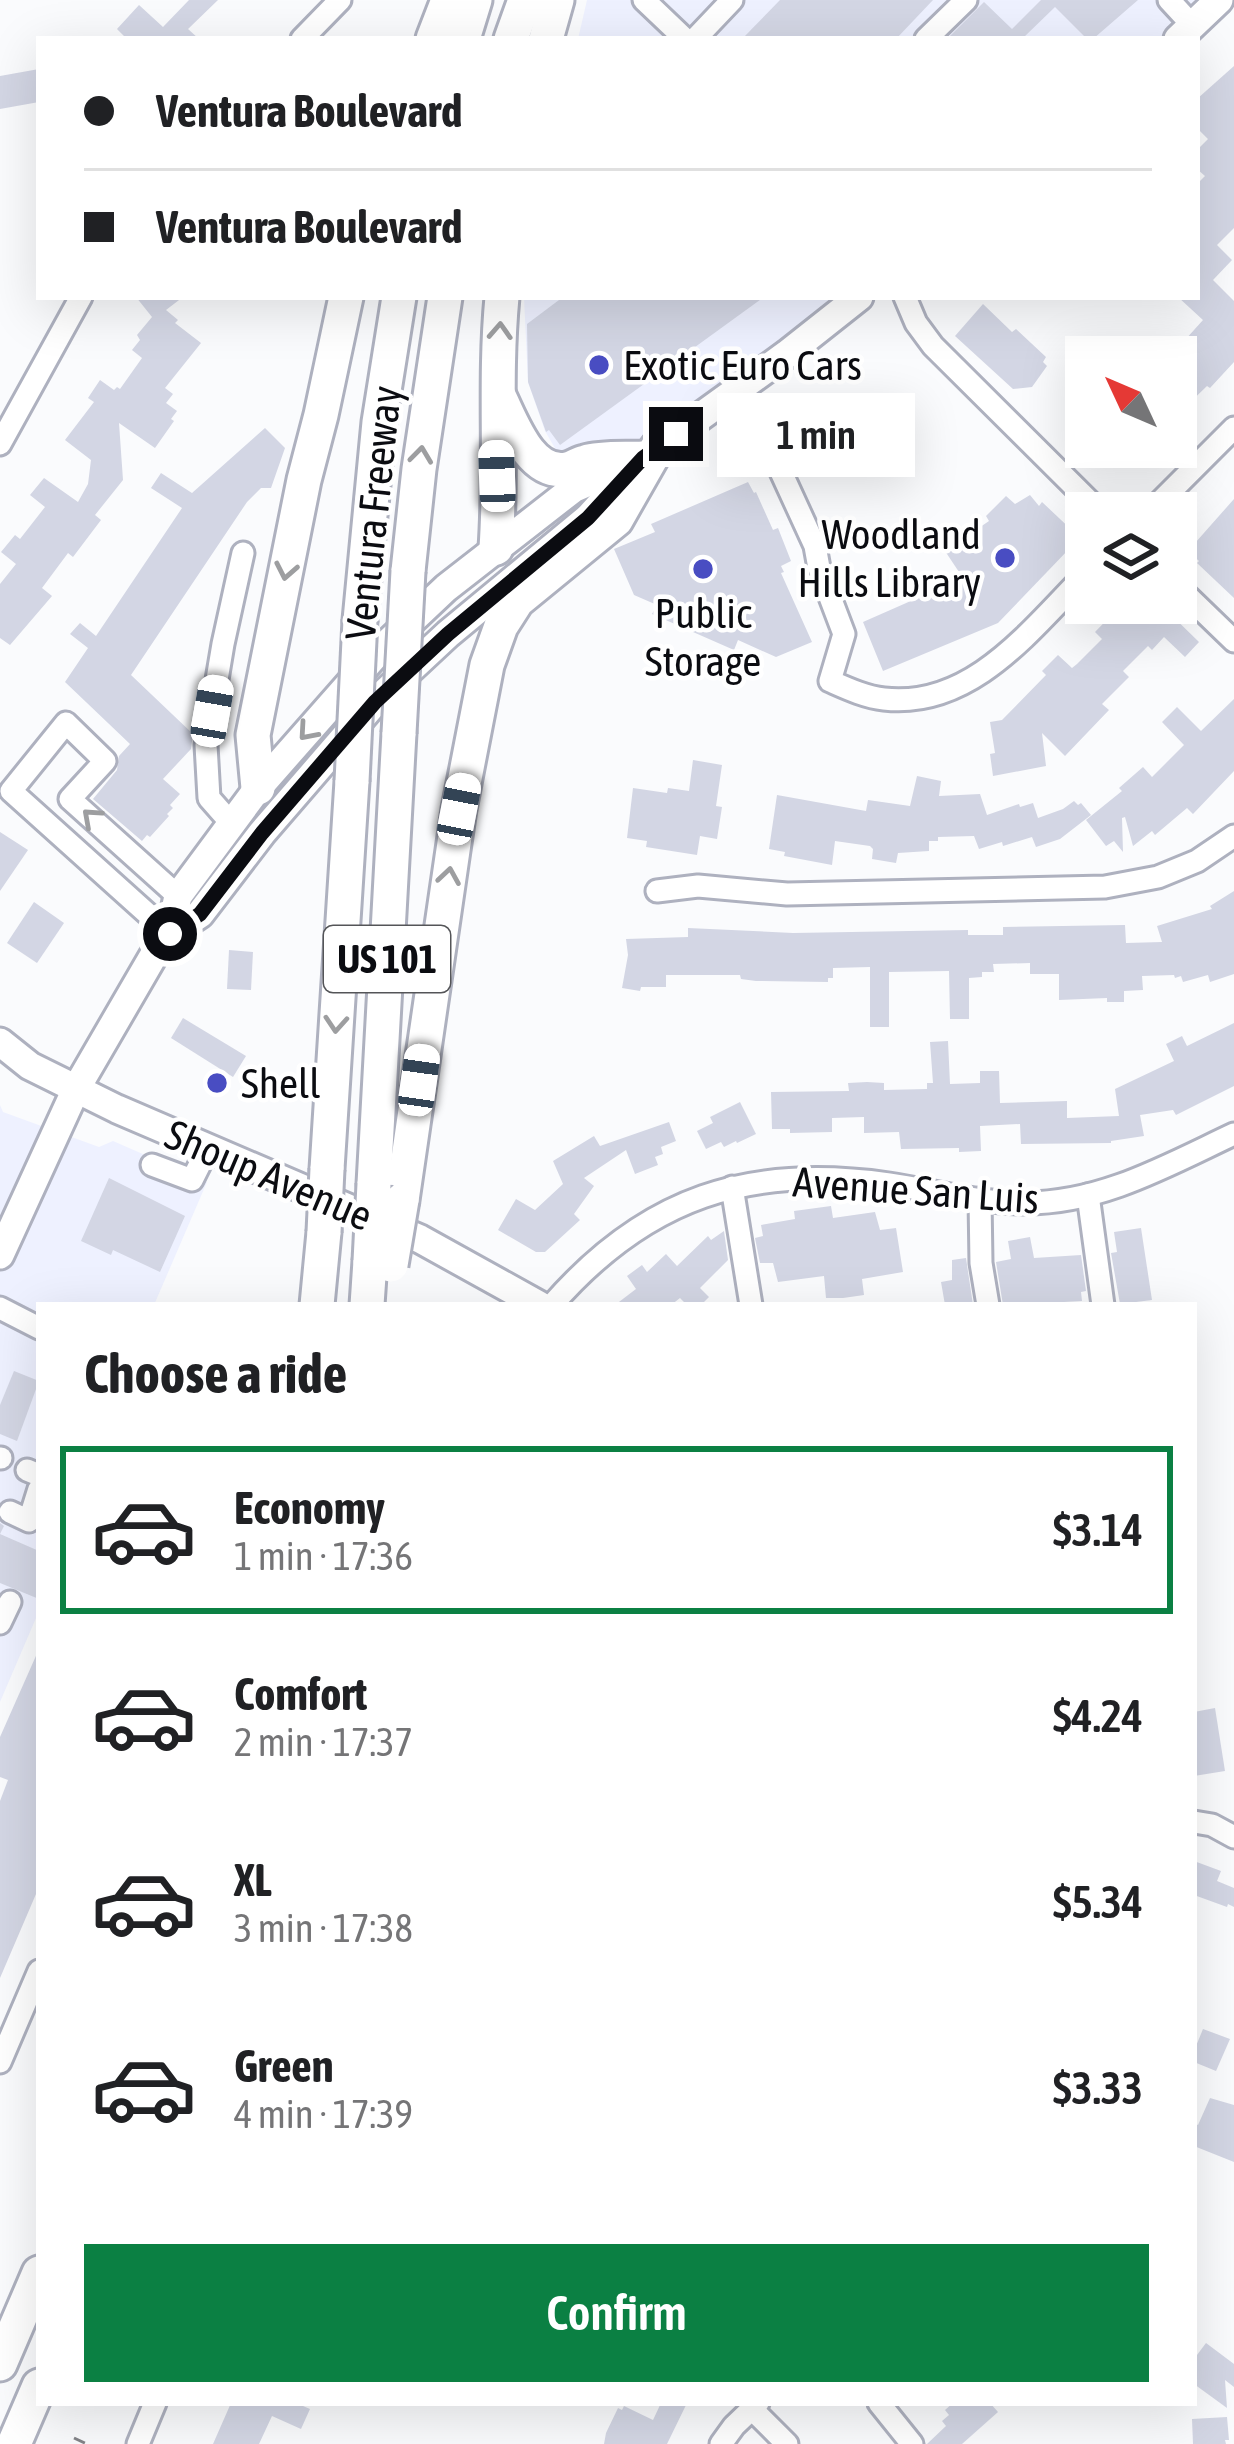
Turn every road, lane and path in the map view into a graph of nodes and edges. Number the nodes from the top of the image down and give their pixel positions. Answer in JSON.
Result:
{"nodes":[{"id":1,"x":340,"y":0,"type":"edge"},
{"id":2,"x":448,"y":0,"type":"edge"},
{"id":3,"x":475,"y":0,"type":"edge"},
{"id":4,"x":525,"y":0,"type":"edge"},
{"id":5,"x":557,"y":0,"type":"edge"},
{"id":6,"x":644,"y":0,"type":"edge"},
{"id":7,"x":732,"y":0,"type":"edge"},
{"id":8,"x":966,"y":0,"type":"edge"},
{"id":9,"x":1169,"y":0,"type":"edge"},
{"id":10,"x":1219,"y":0,"type":"edge"},
{"id":11,"x":1185,"y":32,"type":"edge"},
{"id":12,"x":305,"y":36,"type":"edge"},
{"id":13,"x":434,"y":36,"type":"edge"},
{"id":14,"x":464,"y":36,"type":"edge"},
{"id":15,"x":512,"y":36,"type":"edge"},
{"id":16,"x":547,"y":36,"type":"edge"},
{"id":17,"x":682,"y":36,"type":"edge"},
{"id":18,"x":698,"y":36,"type":"edge"},
{"id":19,"x":929,"y":36,"type":"edge"},
{"id":20,"x":79,"y":300,"type":"edge"},
{"id":21,"x":345,"y":300,"type":"edge"},
{"id":22,"x":399,"y":300,"type":"edge"},
{"id":23,"x":445,"y":300,"type":"edge"},
{"id":24,"x":502,"y":300,"type":"edge"},
{"id":25,"x":855,"y":300,"type":"edge"},
{"id":26,"x":906,"y":300,"type":"edge"},
{"id":27,"x":735,"y":391,"type":"junction"},
{"id":28,"x":497,"y":392,"type":"junction"},
{"id":29,"x":1234,"y":428,"type":"edge"},
{"id":30,"x":0,"y":444,"type":"edge"},
{"id":31,"x":650,"y":453,"type":"junction"},
{"id":32,"x":1080,"y":492,"type":"edge"},
{"id":33,"x":1170,"y":492,"type":"edge"},
{"id":34,"x":496,"y":548,"type":"junction"},
{"id":35,"x":243,"y":553,"type":"dead end"},
{"id":36,"x":1065,"y":595,"type":"edge"},
{"id":37,"x":1197,"y":605,"type":"edge"},
{"id":38,"x":448,"y":634,"type":"junction"},
{"id":39,"x":1234,"y":641,"type":"edge"},
{"id":40,"x":258,"y":788,"type":"junction"},
{"id":41,"x":6,"y":798,"type":"edge"},
{"id":42,"x":231,"y":823,"type":"junction"},
{"id":43,"x":1234,"y":836,"type":"edge"},
{"id":44,"x":657,"y":891,"type":"dead end"},
{"id":45,"x":178,"y":896,"type":"junction"},
{"id":46,"x":170,"y":934,"type":"junction"},
{"id":47,"x":0,"y":1042,"type":"edge"},
{"id":48,"x":76,"y":1088,"type":"junction"},
{"id":49,"x":1234,"y":1134,"type":"edge"},
{"id":50,"x":208,"y":1148,"type":"junction"},
{"id":51,"x":152,"y":1165,"type":"dead end"},
{"id":52,"x":732,"y":1187,"type":"junction"},
{"id":53,"x":388,"y":1192,"type":"junction"},
{"id":54,"x":1088,"y":1196,"type":"junction"},
{"id":55,"x":980,"y":1199,"type":"junction"},
{"id":56,"x":0,"y":1255,"type":"edge"},
{"id":57,"x":380,"y":1263,"type":"junction"},
{"id":58,"x":317,"y":1302,"type":"edge"},
{"id":59,"x":368,"y":1302,"type":"edge"},
{"id":60,"x":379,"y":1302,"type":"edge"},
{"id":61,"x":534,"y":1302,"type":"edge"},
{"id":62,"x":555,"y":1302,"type":"edge"},
{"id":63,"x":751,"y":1302,"type":"edge"},
{"id":64,"x":988,"y":1302,"type":"edge"},
{"id":65,"x":1103,"y":1302,"type":"edge"},
{"id":66,"x":0,"y":1308,"type":"edge"},
{"id":67,"x":36,"y":1326,"type":"edge"},
{"id":68,"x":35,"y":1478,"type":"edge"},
{"id":69,"x":10,"y":1512,"type":"dead end"},
{"id":70,"x":10,"y":1601,"type":"dead end"},
{"id":71,"x":0,"y":1623,"type":"edge"},
{"id":72,"x":1197,"y":1822,"type":"edge"},
{"id":73,"x":1234,"y":1837,"type":"edge"},
{"id":74,"x":36,"y":1978,"type":"edge"},
{"id":75,"x":0,"y":2062,"type":"edge"},
{"id":76,"x":36,"y":2280,"type":"edge"},
{"id":77,"x":0,"y":2364,"type":"edge"},
{"id":78,"x":36,"y":2393,"type":"edge"},
{"id":79,"x":154,"y":2406,"type":"edge"},
{"id":80,"x":755,"y":2406,"type":"edge"},
{"id":81,"x":881,"y":2406,"type":"edge"},
{"id":82,"x":74,"y":2438,"type":"dead end"},
{"id":83,"x":14,"y":2444,"type":"edge"},
{"id":84,"x":87,"y":2444,"type":"edge"},
{"id":85,"x":138,"y":2444,"type":"edge"},
{"id":86,"x":721,"y":2444,"type":"edge"},
{"id":87,"x":787,"y":2444,"type":"edge"},
{"id":88,"x":912,"y":2444,"type":"edge"}],
"edges":[{"from":1,"to":12,"type":"street"},
{"from":2,"to":13,"type":"highway"},
{"from":3,"to":14,"type":"highway"},
{"from":4,"to":15,"type":"highway"},
{"from":5,"to":16,"type":"highway"},
{"from":6,"to":17,"type":"street"},
{"from":7,"to":18,"type":"street"},
{"from":8,"to":19,"type":"street"},
{"from":9,"to":11,"type":"street"},
{"from":10,"to":11,"type":"main road"},
{"from":20,"to":30,"type":"street"},
{"from":21,"to":40,"type":"highway","one_way":true},
{"from":22,"to":58,"type":"highway","name":"Ventura Freeway","number":"US 101","one_way":true,"bridge":true},
{"from":53,"to":23,"type":"highway","name":"Ventura Freeway","number":"US 101","one_way":true,"bridge":true},
{"from":28,"to":24,"type":"highway","one_way":true},
{"from":25,"to":27,"type":"main road"},
{"from":26,"to":32,"type":"street"},
{"from":27,"to":31,"type":"main road"},
{"from":27,"to":36,"type":"street"},
{"from":28,"to":31,"type":"highway"},
{"from":28,"to":34,"type":"highway"},
{"from":29,"to":33,"type":"street"},
{"from":31,"to":34,"type":"main road"},
{"from":31,"to":38,"type":"main road"},
{"from":53,"to":31,"type":"highway","one_way":true},
{"from":34,"to":38,"type":"main road"},
{"from":34,"to":40,"type":"main road","one_way":true},
{"from":35,"to":42,"type":"street"},
{"from":37,"to":39,"type":"street"},
{"from":38,"to":46,"type":"main road"},
{"from":40,"to":42,"type":"main road"},
{"from":45,"to":41,"type":"street","one_way":true},
{"from":41,"to":46,"type":"street"},
{"from":42,"to":45,"type":"main road"},
{"from":43,"to":44,"type":"street"},
{"from":45,"to":46,"type":"main road"},
{"from":46,"to":48,"type":"main road"},
{"from":47,"to":48,"type":"main road","name":"Shoup Avenue"},
{"from":48,"to":50,"type":"main road","name":"Shoup Avenue"},
{"from":48,"to":56,"type":"main road"},
{"from":49,"to":54,"type":"street","name":"Avenue San Luis"},
{"from":50,"to":51,"type":"street"},
{"from":50,"to":61,"type":"main road","name":"Shoup Avenue"},
{"from":52,"to":55,"type":"street","name":"Avenue San Luis"},
{"from":52,"to":62,"type":"street","name":"Avenue San Luis"},
{"from":52,"to":63,"type":"street"},
{"from":53,"to":57,"type":"highway","name":"Ventura Freeway","number":"US 101","bridge":true},
{"from":54,"to":55,"type":"street","name":"Avenue San Luis"},
{"from":54,"to":65,"type":"street"},
{"from":55,"to":64,"type":"street"},
{"from":57,"to":59,"type":"highway","name":"Ventura Freeway","number":"US 101"},
{"from":57,"to":60,"type":"highway"},
{"from":66,"to":67,"type":"street"},
{"from":68,"to":69,"type":"street"},
{"from":70,"to":71,"type":"street"},
{"from":72,"to":73,"type":"street"},
{"from":74,"to":75,"type":"street"},
{"from":76,"to":77,"type":"highway"},
{"from":78,"to":83,"type":"highway"},
{"from":79,"to":85,"type":"street"},
{"from":80,"to":86,"type":"street"},
{"from":80,"to":87,"type":"street"},
{"from":81,"to":88,"type":"street"},
{"from":82,"to":84,"type":"path"}]}
